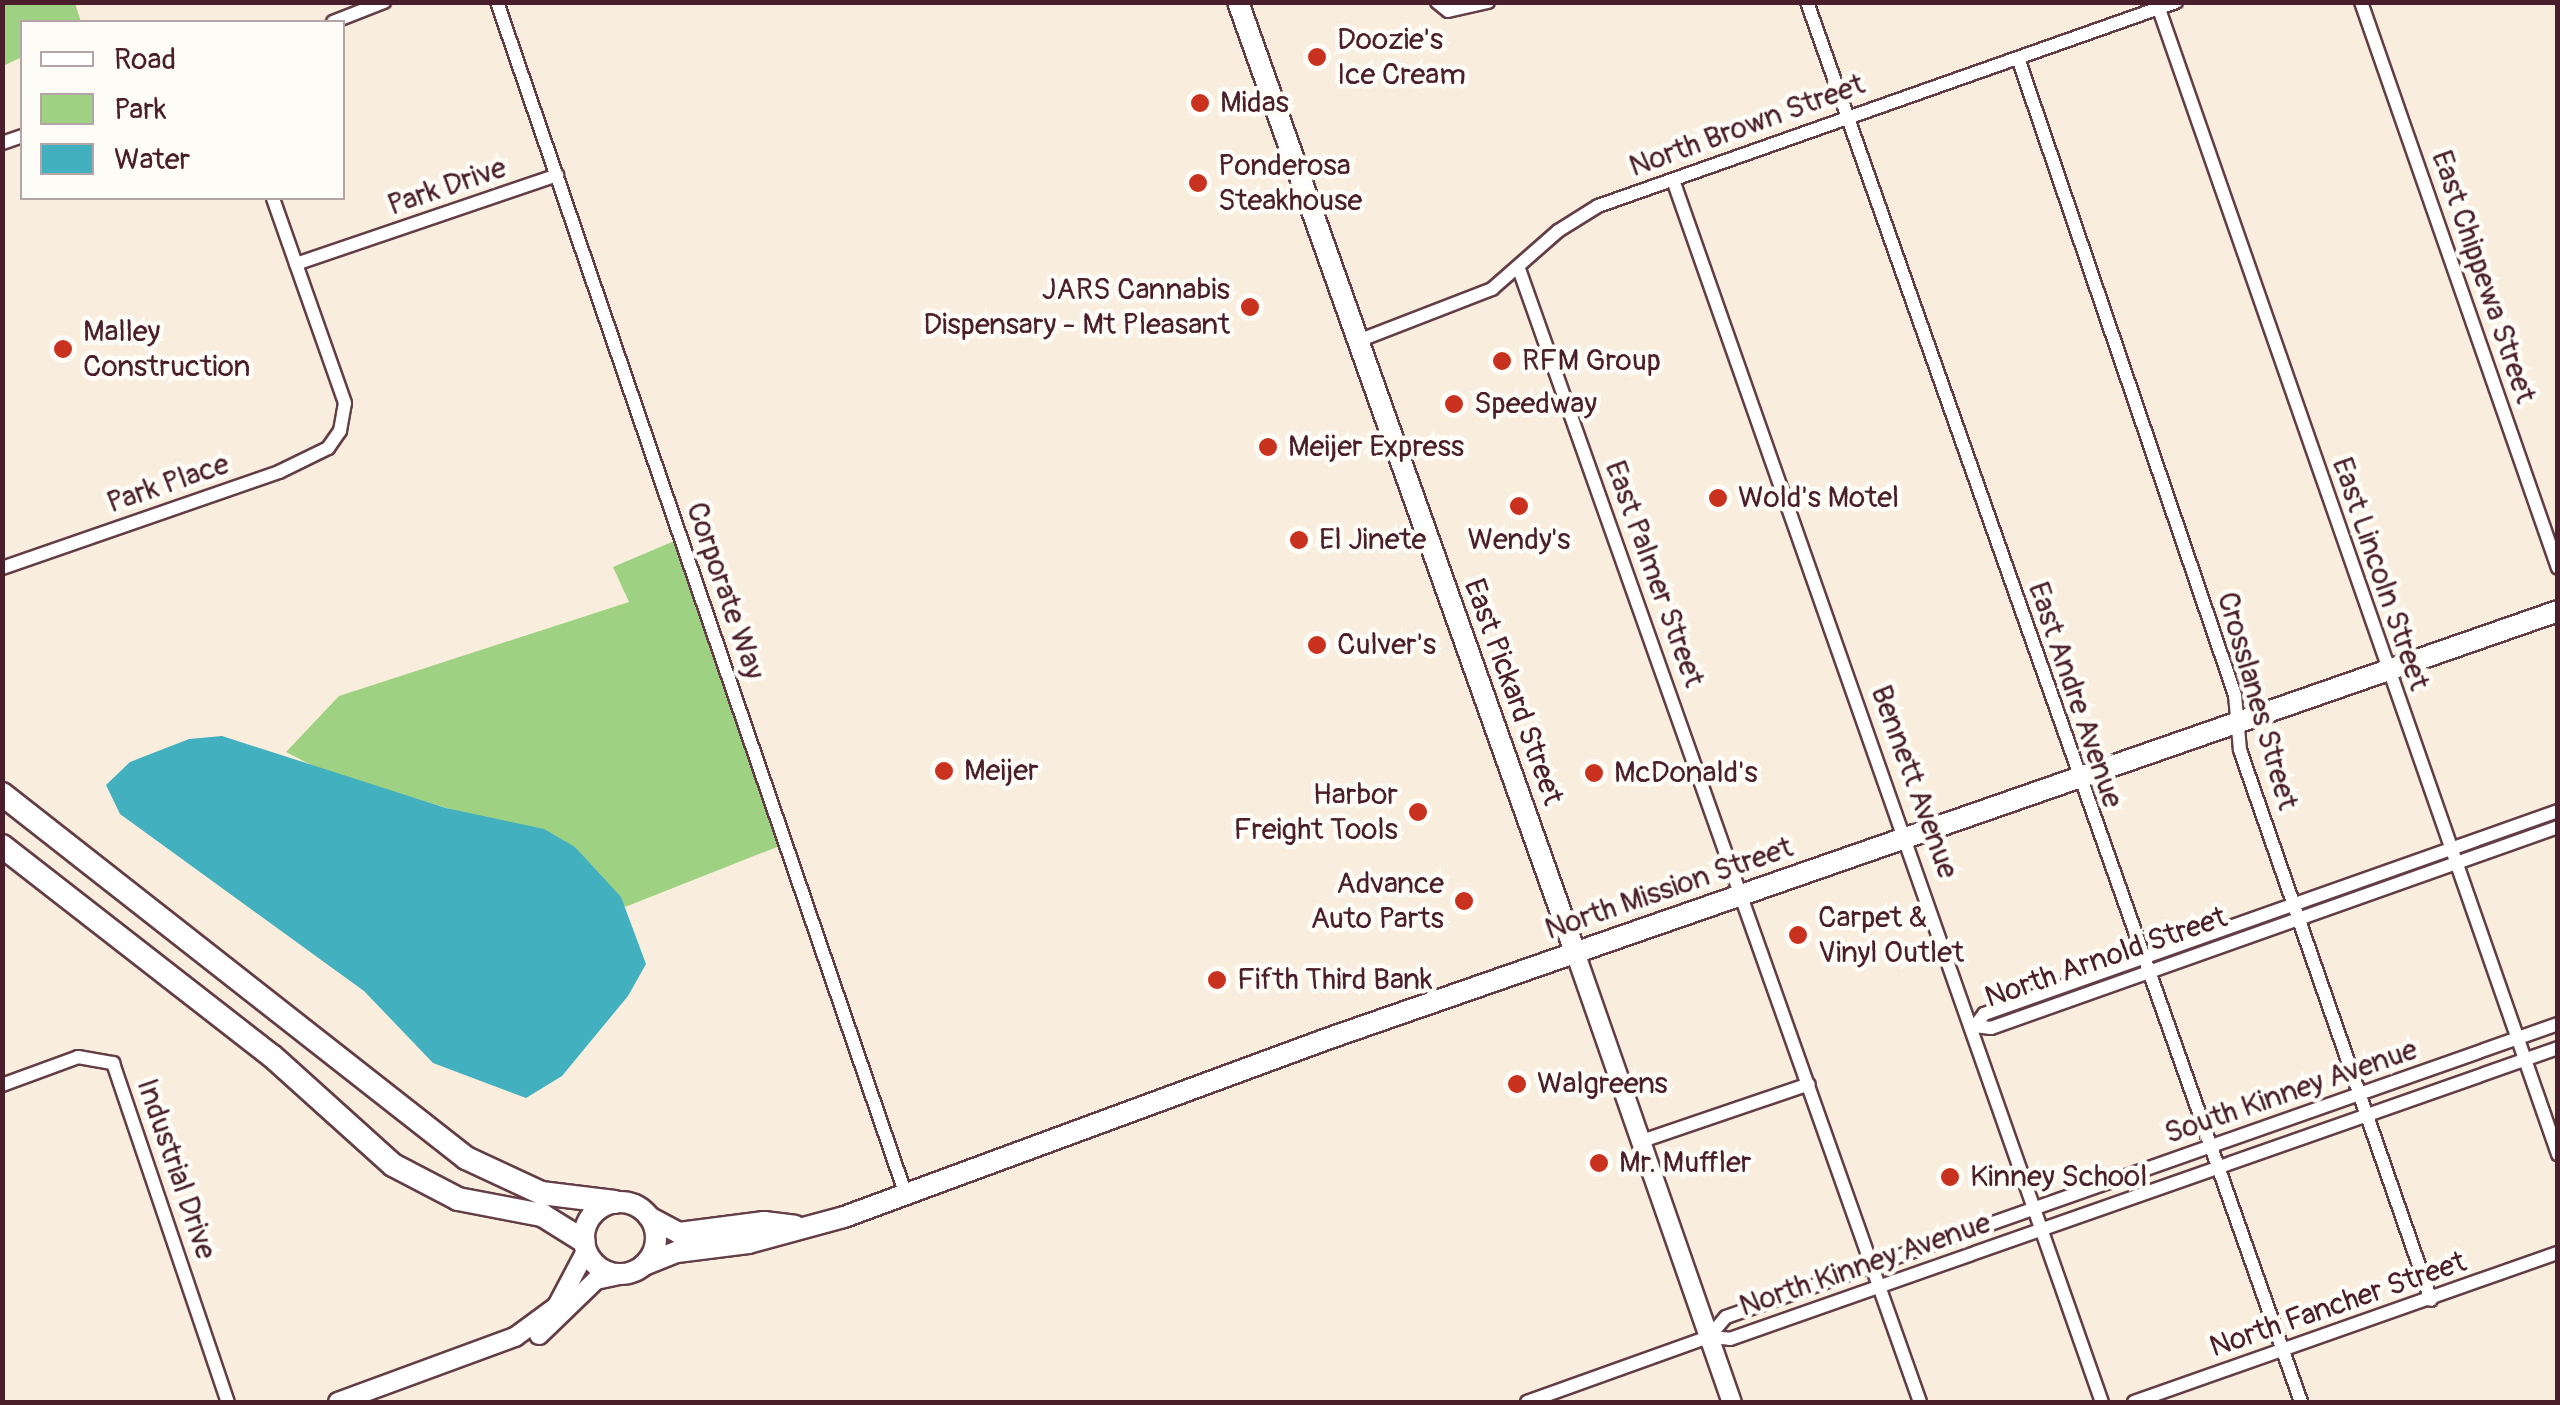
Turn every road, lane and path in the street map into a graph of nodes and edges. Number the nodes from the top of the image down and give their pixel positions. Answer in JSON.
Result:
{"nodes":[{"id":1,"x":384,"y":2,"type":"edge"},
{"id":2,"x":498,"y":2,"type":"edge"},
{"id":3,"x":1238,"y":2,"type":"edge"},
{"id":4,"x":1488,"y":2,"type":"edge"},
{"id":5,"x":1807,"y":2,"type":"edge"},
{"id":6,"x":2176,"y":2,"type":"edge"},
{"id":7,"x":2360,"y":2,"type":"edge"},
{"id":8,"x":1442,"y":7,"type":"edge"},
{"id":9,"x":2159,"y":9,"type":"junction"},
{"id":10,"x":338,"y":20,"type":"edge"},
{"id":11,"x":2018,"y":58,"type":"junction"},
{"id":12,"x":1846,"y":116,"type":"junction"},
{"id":13,"x":557,"y":176,"type":"junction"},
{"id":14,"x":1673,"y":180,"type":"junction"},
{"id":15,"x":274,"y":200,"type":"edge"},
{"id":16,"x":296,"y":264,"type":"junction"},
{"id":17,"x":1519,"y":269,"type":"junction"},
{"id":18,"x":1358,"y":341,"type":"junction"},
{"id":19,"x":2,"y":568,"type":"edge"},
{"id":20,"x":2558,"y":568,"type":"edge"},
{"id":21,"x":2558,"y":611,"type":"edge"},
{"id":22,"x":2387,"y":670,"type":"junction"},
{"id":23,"x":2238,"y":722,"type":"junction"},
{"id":24,"x":2078,"y":780,"type":"junction"},
{"id":25,"x":2,"y":794,"type":"edge"},
{"id":26,"x":2558,"y":811,"type":"edge"},
{"id":27,"x":2558,"y":828,"type":"edge"},
{"id":28,"x":1908,"y":841,"type":"junction"},
{"id":29,"x":2,"y":846,"type":"edge"},
{"id":30,"x":2450,"y":850,"type":"junction"},
{"id":31,"x":2454,"y":864,"type":"junction"},
{"id":32,"x":1741,"y":896,"type":"junction"},
{"id":33,"x":2293,"y":904,"type":"junction"},
{"id":34,"x":2298,"y":918,"type":"junction"},
{"id":35,"x":1575,"y":952,"type":"junction"},
{"id":36,"x":2143,"y":956,"type":"junction"},
{"id":37,"x":2148,"y":972,"type":"junction"},
{"id":38,"x":2558,"y":1024,"type":"edge"},
{"id":39,"x":1975,"y":1026,"type":"junction"},
{"id":40,"x":2517,"y":1039,"type":"junction"},
{"id":41,"x":2558,"y":1048,"type":"edge"},
{"id":42,"x":2524,"y":1060,"type":"junction"},
{"id":43,"x":1809,"y":1084,"type":"junction"},
{"id":44,"x":2,"y":1086,"type":"edge"},
{"id":45,"x":2360,"y":1094,"type":"junction"},
{"id":46,"x":2368,"y":1116,"type":"junction"},
{"id":47,"x":1642,"y":1142,"type":"junction"},
{"id":48,"x":2208,"y":1148,"type":"junction"},
{"id":49,"x":2558,"y":1154,"type":"edge"},
{"id":50,"x":2216,"y":1167,"type":"junction"},
{"id":51,"x":906,"y":1195,"type":"junction"},
{"id":52,"x":614,"y":1202,"type":"junction"},
{"id":53,"x":2035,"y":1206,"type":"junction"},
{"id":54,"x":649,"y":1216,"type":"junction"},
{"id":55,"x":802,"y":1227,"type":"junction"},
{"id":56,"x":2044,"y":1230,"type":"junction"},
{"id":57,"x":584,"y":1246,"type":"junction"},
{"id":58,"x":2558,"y":1253,"type":"edge"},
{"id":59,"x":1872,"y":1265,"type":"junction"},
{"id":60,"x":644,"y":1266,"type":"junction"},
{"id":61,"x":619,"y":1274,"type":"junction"},
{"id":62,"x":1877,"y":1286,"type":"junction"},
{"id":63,"x":2431,"y":1300,"type":"junction"},
{"id":64,"x":1709,"y":1337,"type":"junction"},
{"id":65,"x":505,"y":1343,"type":"junction"},
{"id":66,"x":2282,"y":1351,"type":"junction"},
{"id":67,"x":1547,"y":1399,"type":"edge"},
{"id":68,"x":228,"y":1402,"type":"edge"},
{"id":69,"x":338,"y":1402,"type":"edge"},
{"id":70,"x":1528,"y":1402,"type":"edge"},
{"id":71,"x":1732,"y":1402,"type":"edge"},
{"id":72,"x":1920,"y":1402,"type":"edge"},
{"id":73,"x":2102,"y":1402,"type":"edge"},
{"id":74,"x":2134,"y":1402,"type":"edge"},
{"id":75,"x":2300,"y":1402,"type":"edge"}],
"edges":[{"from":1,"to":10,"type":"street"},
{"from":2,"to":13,"type":"street","name":"Corporate Way"},
{"from":3,"to":18,"type":"main road","name":"East Pickard Street"},
{"from":4,"to":8,"type":"street"},
{"from":5,"to":12,"type":"street","name":"East Andre Avenue"},
{"from":6,"to":9,"type":"street","name":"North Brown Street"},
{"from":7,"to":20,"type":"street","name":"East Chippewa Street"},
{"from":9,"to":11,"type":"street","name":"North Brown Street"},
{"from":9,"to":22,"type":"street","name":"East Lincoln Street"},
{"from":11,"to":12,"type":"street","name":"North Brown Street"},
{"from":11,"to":23,"type":"street","name":"Crosslanes Street"},
{"from":12,"to":14,"type":"street","name":"North Brown Street"},
{"from":12,"to":24,"type":"street","name":"East Andre Avenue"},
{"from":13,"to":16,"type":"street","name":"Park Drive"},
{"from":13,"to":51,"type":"street","name":"Corporate Way"},
{"from":14,"to":17,"type":"street","name":"North Brown Street"},
{"from":14,"to":28,"type":"street","name":"Bennett Avenue"},
{"from":15,"to":16,"type":"street"},
{"from":16,"to":19,"type":"street","name":"Park Place"},
{"from":17,"to":18,"type":"street","name":"North Brown Street"},
{"from":17,"to":32,"type":"street","name":"East Palmer Street"},
{"from":18,"to":35,"type":"main road","name":"East Pickard Street"},
{"from":21,"to":22,"type":"main road","name":"North Mission Street"},
{"from":22,"to":23,"type":"main road","name":"North Mission Street"},
{"from":22,"to":30,"type":"street","name":"East Lincoln Street"},
{"from":23,"to":24,"type":"main road","name":"North Mission Street"},
{"from":23,"to":33,"type":"street","name":"Crosslanes Street"},
{"from":24,"to":28,"type":"main road","name":"North Mission Street"},
{"from":24,"to":36,"type":"street","name":"East Andre Avenue"},
{"from":25,"to":52,"type":"highway"},
{"from":26,"to":30,"type":"street","name":"North Arnold Street"},
{"from":27,"to":31,"type":"street","name":"North Arnold Street"},
{"from":28,"to":32,"type":"main road","name":"North Mission Street"},
{"from":28,"to":39,"type":"street","name":"Bennett Avenue"},
{"from":29,"to":57,"type":"highway"},
{"from":30,"to":31,"type":"street","name":"East Lincoln Street"},
{"from":30,"to":33,"type":"street","name":"North Arnold Street"},
{"from":31,"to":34,"type":"street","name":"North Arnold Street"},
{"from":31,"to":40,"type":"street","name":"East Lincoln Street"},
{"from":32,"to":35,"type":"main road","name":"North Mission Street"},
{"from":32,"to":43,"type":"street","name":"East Palmer Street"},
{"from":33,"to":34,"type":"street","name":"Crosslanes Street"},
{"from":33,"to":36,"type":"street","name":"North Arnold Street"},
{"from":34,"to":37,"type":"street","name":"North Arnold Street"},
{"from":34,"to":45,"type":"street","name":"Crosslanes Street"},
{"from":35,"to":47,"type":"main road","name":"East Pickard Street"},
{"from":35,"to":51,"type":"main road","name":"North Mission Street"},
{"from":36,"to":37,"type":"street","name":"East Andre Avenue"},
{"from":36,"to":39,"type":"street","name":"North Arnold Street"},
{"from":37,"to":39,"type":"street","name":"North Arnold Street"},
{"from":37,"to":48,"type":"street","name":"East Andre Avenue"},
{"from":38,"to":40,"type":"street","name":"South Kinney Avenue"},
{"from":39,"to":53,"type":"street","name":"Bennett Avenue"},
{"from":40,"to":42,"type":"street","name":"East Lincoln Street"},
{"from":40,"to":45,"type":"street","name":"South Kinney Avenue"},
{"from":41,"to":42,"type":"street","name":"North Kinney Avenue"},
{"from":42,"to":46,"type":"street","name":"North Kinney Avenue"},
{"from":42,"to":49,"type":"street","name":"East Lincoln Street"},
{"from":43,"to":47,"type":"street"},
{"from":43,"to":59,"type":"street","name":"East Palmer Street"},
{"from":44,"to":68,"type":"street","name":"Industrial Drive"},
{"from":45,"to":46,"type":"street","name":"Crosslanes Street"},
{"from":45,"to":48,"type":"street","name":"South Kinney Avenue"},
{"from":46,"to":50,"type":"street","name":"North Kinney Avenue"},
{"from":46,"to":63,"type":"street","name":"Crosslanes Street"},
{"from":47,"to":64,"type":"main road","name":"East Pickard Street"},
{"from":48,"to":50,"type":"street","name":"East Andre Avenue"},
{"from":48,"to":53,"type":"street","name":"South Kinney Avenue"},
{"from":50,"to":56,"type":"street","name":"North Kinney Avenue"},
{"from":50,"to":66,"type":"street","name":"East Andre Avenue"},
{"from":51,"to":55,"type":"main road","name":"North Mission Street"},
{"from":52,"to":54,"type":"main road","name":"North Mission Street"},
{"from":52,"to":57,"type":"main road","name":"North Mission Street"},
{"from":53,"to":56,"type":"street","name":"Bennett Avenue"},
{"from":53,"to":59,"type":"street","name":"South Kinney Avenue"},
{"from":54,"to":55,"type":"main road","name":"North Mission Street"},
{"from":54,"to":60,"type":"main road"},
{"from":55,"to":60,"type":"main road","name":"North Mission Street"},
{"from":56,"to":62,"type":"street","name":"North Kinney Avenue"},
{"from":56,"to":73,"type":"street","name":"Bennett Avenue"},
{"from":57,"to":61,"type":"main road"},
{"from":57,"to":65,"type":"main road","name":"North Mission Street"},
{"from":58,"to":63,"type":"street","name":"North Fancher Street"},
{"from":59,"to":62,"type":"street","name":"East Palmer Street"},
{"from":59,"to":64,"type":"street","name":"South Kinney Avenue"},
{"from":60,"to":61,"type":"main road","name":"North Mission Street"},
{"from":61,"to":65,"type":"main road","name":"North Mission Street"},
{"from":62,"to":64,"type":"street","name":"North Kinney Avenue"},
{"from":62,"to":72,"type":"street","name":"East Palmer Street"},
{"from":63,"to":66,"type":"street","name":"North Fancher Street"},
{"from":64,"to":67,"type":"street","name":"North Kinney Avenue"},
{"from":64,"to":71,"type":"main road","name":"East Pickard Street"},
{"from":65,"to":69,"type":"main road","name":"North Mission Street"},
{"from":66,"to":74,"type":"street","name":"North Fancher Street"},
{"from":66,"to":75,"type":"street","name":"East Andre Avenue"},
{"from":67,"to":70,"type":"street","name":"North Kinney Avenue"}]}
